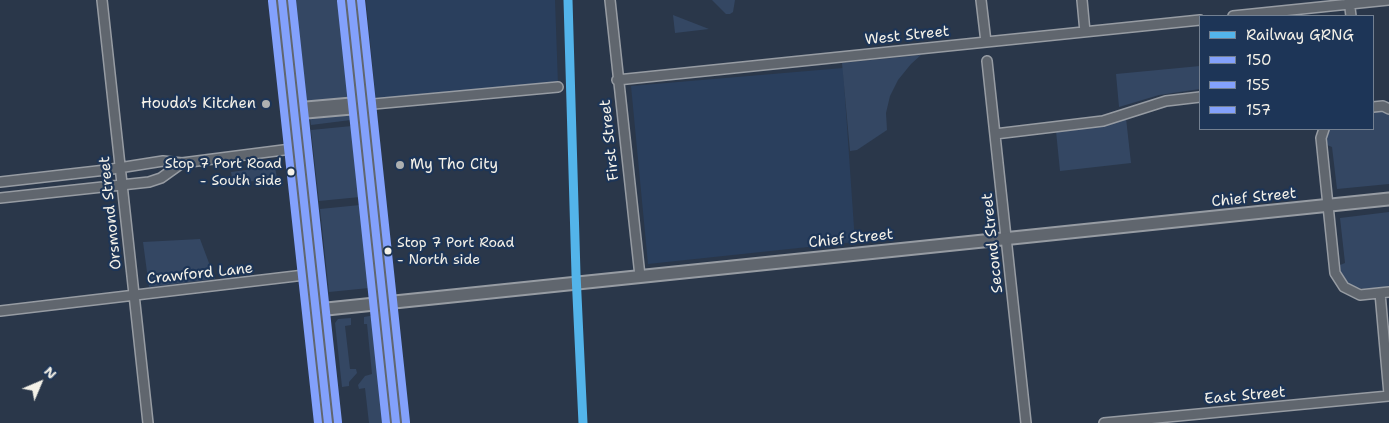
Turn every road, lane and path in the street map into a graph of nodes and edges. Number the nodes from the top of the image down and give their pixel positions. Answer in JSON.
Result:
{"nodes":[{"id":1,"x":102,"y":0,"type":"edge"},
{"id":2,"x":282,"y":0,"type":"edge"},
{"id":3,"x":351,"y":0,"type":"edge"},
{"id":4,"x":610,"y":0,"type":"edge"},
{"id":5,"x":981,"y":0,"type":"edge"},
{"id":6,"x":1082,"y":0,"type":"edge"},
{"id":7,"x":1389,"y":0,"type":"edge"},
{"id":8,"x":1349,"y":2,"type":"edge"},
{"id":9,"x":1241,"y":15,"type":"edge"},
{"id":10,"x":1351,"y":15,"type":"edge"},
{"id":11,"x":1199,"y":20,"type":"edge"},
{"id":12,"x":1085,"y":32,"type":"junction"},
{"id":13,"x":986,"y":42,"type":"junction"},
{"id":14,"x":987,"y":61,"type":"dead end"},
{"id":15,"x":618,"y":80,"type":"junction"},
{"id":16,"x":558,"y":87,"type":"dead end"},
{"id":17,"x":1199,"y":97,"type":"edge"},
{"id":18,"x":363,"y":105,"type":"junction"},
{"id":19,"x":1374,"y":107,"type":"edge"},
{"id":20,"x":1389,"y":109,"type":"edge"},
{"id":21,"x":295,"y":111,"type":"junction"},
{"id":22,"x":1323,"y":130,"type":"edge"},
{"id":23,"x":995,"y":134,"type":"junction"},
{"id":24,"x":299,"y":148,"type":"junction"},
{"id":25,"x":182,"y":163,"type":"junction"},
{"id":26,"x":120,"y":167,"type":"junction"},
{"id":27,"x":0,"y":182,"type":"edge"},
{"id":28,"x":122,"y":185,"type":"junction"},
{"id":29,"x":0,"y":198,"type":"edge"},
{"id":30,"x":1389,"y":199,"type":"edge"},
{"id":31,"x":1328,"y":205,"type":"junction"},
{"id":32,"x":1006,"y":237,"type":"junction"},
{"id":33,"x":313,"y":274,"type":"junction"},
{"id":34,"x":640,"y":276,"type":"junction"},
{"id":35,"x":1385,"y":293,"type":"edge"},
{"id":36,"x":134,"y":295,"type":"junction"},
{"id":37,"x":384,"y":303,"type":"junction"},
{"id":38,"x":317,"y":310,"type":"junction"},
{"id":39,"x":0,"y":311,"type":"edge"},
{"id":40,"x":1389,"y":395,"type":"edge"},
{"id":41,"x":148,"y":423,"type":"edge"},
{"id":42,"x":328,"y":423,"type":"edge"},
{"id":43,"x":396,"y":423,"type":"edge"},
{"id":44,"x":1026,"y":423,"type":"edge"},
{"id":45,"x":1104,"y":423,"type":"edge"}],
"edges":[{"from":1,"to":26,"type":"street","name":"Orsmond Street"},
{"from":2,"to":21,"type":"highway"},
{"from":3,"to":18,"type":"highway"},
{"from":4,"to":15,"type":"street","name":"First Street"},
{"from":5,"to":13,"type":"street"},
{"from":6,"to":12,"type":"street"},
{"from":7,"to":8,"type":"street"},
{"from":8,"to":9,"type":"street"},
{"from":8,"to":10,"type":"street"},
{"from":11,"to":12,"type":"street","name":"West Street"},
{"from":12,"to":13,"type":"street","name":"West Street"},
{"from":13,"to":15,"type":"street","name":"West Street"},
{"from":14,"to":23,"type":"street","name":"Second Street"},
{"from":15,"to":34,"type":"street","name":"First Street"},
{"from":16,"to":18,"type":"street"},
{"from":17,"to":23,"type":"street"},
{"from":18,"to":21,"type":"highway"},
{"from":18,"to":37,"type":"highway"},
{"from":19,"to":20,"type":"street"},
{"from":21,"to":24,"type":"highway"},
{"from":22,"to":31,"type":"street"},
{"from":23,"to":32,"type":"street","name":"Second Street"},
{"from":24,"to":25,"type":"street"},
{"from":24,"to":33,"type":"highway"},
{"from":25,"to":26,"type":"street"},
{"from":25,"to":28,"type":"street"},
{"from":26,"to":27,"type":"street"},
{"from":26,"to":28,"type":"street","name":"Orsmond Street"},
{"from":28,"to":29,"type":"street"},
{"from":28,"to":36,"type":"street","name":"Orsmond Street"},
{"from":30,"to":31,"type":"street","name":"Chief Street"},
{"from":31,"to":32,"type":"street","name":"Chief Street"},
{"from":31,"to":35,"type":"street"},
{"from":32,"to":34,"type":"street","name":"Chief Street"},
{"from":32,"to":44,"type":"street","name":"Second Street"},
{"from":33,"to":36,"type":"street","name":"Crawford Lane"},
{"from":33,"to":38,"type":"highway"},
{"from":34,"to":37,"type":"street","name":"Chief Street"},
{"from":35,"to":40,"type":"street"},
{"from":36,"to":39,"type":"street","name":"Crawford Lane"},
{"from":36,"to":41,"type":"street","name":"Orsmond Street"},
{"from":37,"to":38,"type":"street","name":"Chief Street"},
{"from":37,"to":43,"type":"highway"},
{"from":38,"to":42,"type":"highway"},
{"from":40,"to":45,"type":"street","name":"East Street"}]}
